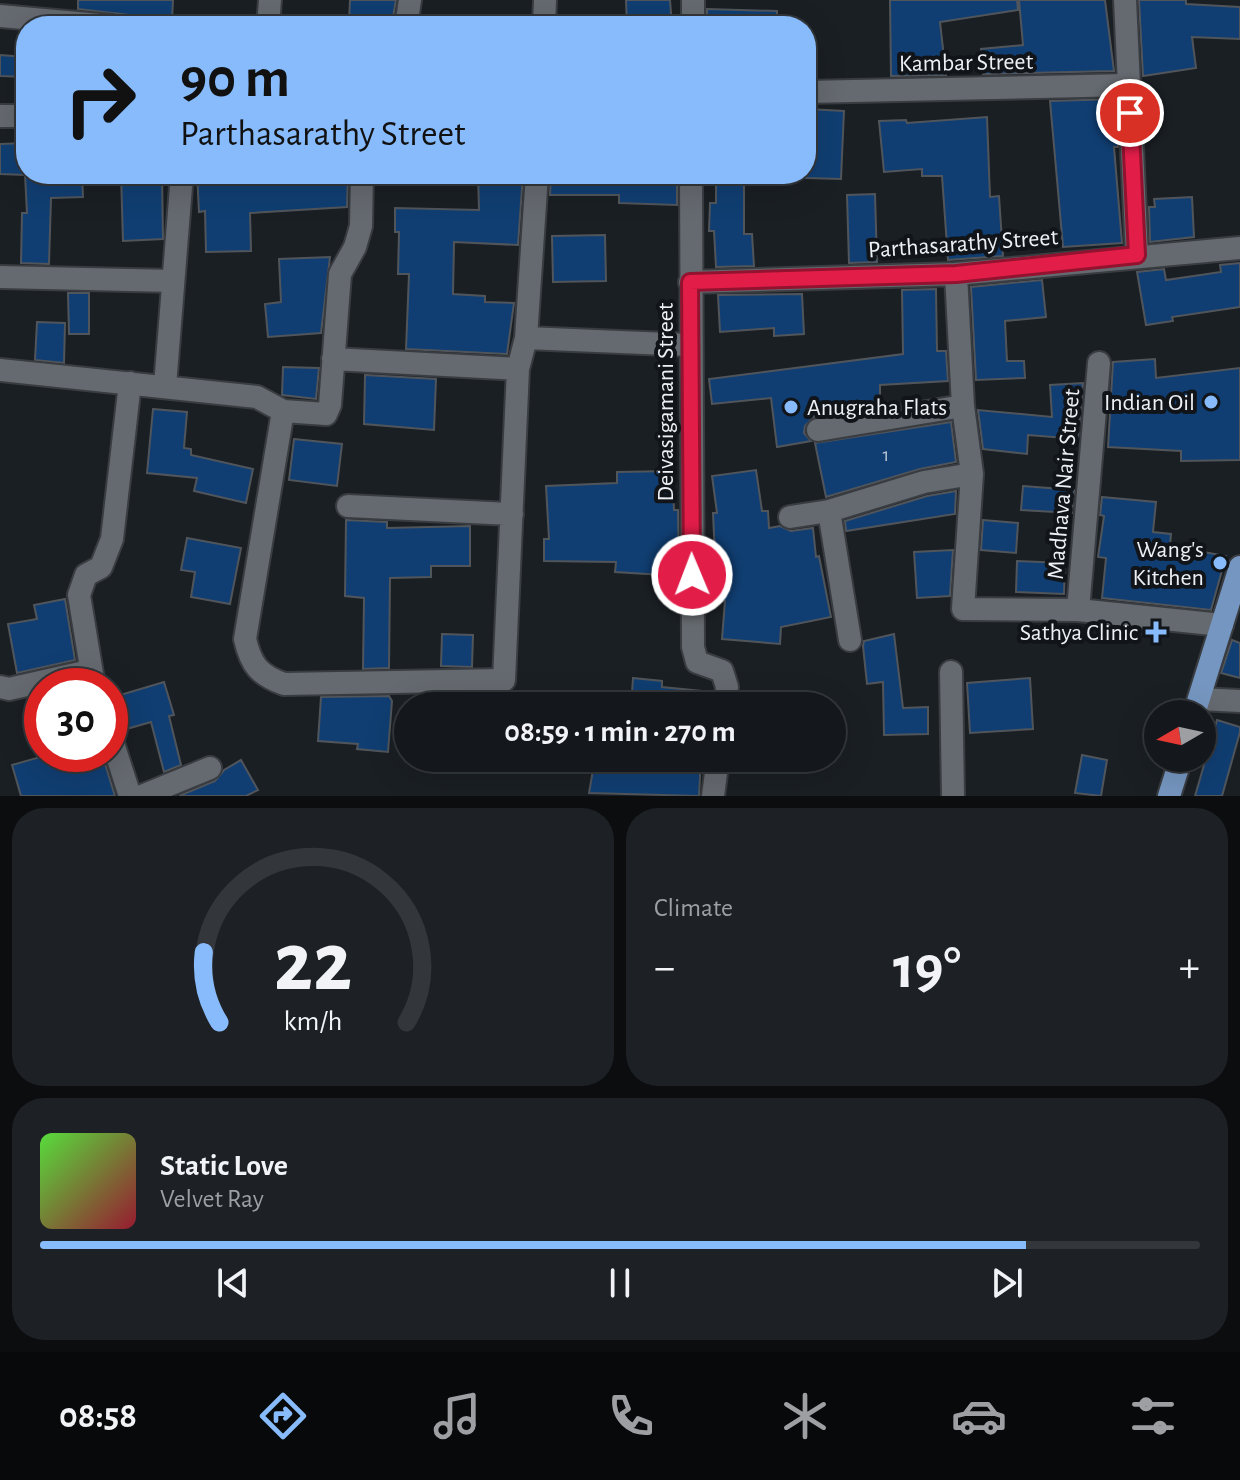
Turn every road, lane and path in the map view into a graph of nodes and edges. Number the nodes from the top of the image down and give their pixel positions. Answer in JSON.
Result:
{"nodes":[{"id":1,"x":1125,"y":0,"type":"edge"},
{"id":2,"x":1128,"y":85,"type":"junction"},
{"id":3,"x":816,"y":92,"type":"edge"},
{"id":4,"x":181,"y":184,"type":"edge"},
{"id":5,"x":362,"y":184,"type":"edge"},
{"id":6,"x":536,"y":184,"type":"edge"},
{"id":7,"x":691,"y":184,"type":"edge"},
{"id":8,"x":1240,"y":248,"type":"edge"},
{"id":9,"x":1137,"y":255,"type":"junction"},
{"id":10,"x":956,"y":274,"type":"junction"},
{"id":11,"x":0,"y":277,"type":"edge"},
{"id":12,"x":173,"y":281,"type":"junction"},
{"id":13,"x":690,"y":282,"type":"junction"},
{"id":14,"x":526,"y":338,"type":"junction"},
{"id":15,"x":691,"y":345,"type":"junction"},
{"id":16,"x":333,"y":359,"type":"junction"},
{"id":17,"x":1099,"y":363,"type":"dead end"},
{"id":18,"x":518,"y":369,"type":"junction"},
{"id":19,"x":0,"y":370,"type":"edge"},
{"id":20,"x":130,"y":383,"type":"junction"},
{"id":21,"x":165,"y":386,"type":"junction"},
{"id":22,"x":963,"y":406,"type":"junction"},
{"id":23,"x":283,"y":411,"type":"junction"},
{"id":24,"x":818,"y":430,"type":"dead end"},
{"id":25,"x":972,"y":474,"type":"junction"},
{"id":26,"x":348,"y":506,"type":"dead end"},
{"id":27,"x":829,"y":511,"type":"junction"},
{"id":28,"x":512,"y":514,"type":"junction"},
{"id":29,"x":790,"y":517,"type":"dead end"},
{"id":30,"x":1240,"y":567,"type":"edge"},
{"id":31,"x":1078,"y":610,"type":"junction"},
{"id":32,"x":1222,"y":625,"type":"junction"},
{"id":33,"x":850,"y":640,"type":"dead end"},
{"id":34,"x":90,"y":668,"type":"edge"},
{"id":35,"x":951,"y":672,"type":"dead end"},
{"id":36,"x":0,"y":687,"type":"edge"},
{"id":37,"x":24,"y":687,"type":"edge"},
{"id":38,"x":726,"y":692,"type":"edge"},
{"id":39,"x":1198,"y":700,"type":"edge"},
{"id":40,"x":1240,"y":701,"type":"edge"},
{"id":41,"x":1216,"y":704,"type":"edge"},
{"id":42,"x":210,"y":768,"type":"dead end"},
{"id":43,"x":122,"y":772,"type":"edge"},
{"id":44,"x":716,"y":772,"type":"edge"},
{"id":45,"x":1177,"y":772,"type":"edge"},
{"id":46,"x":130,"y":796,"type":"edge"},
{"id":47,"x":142,"y":796,"type":"edge"},
{"id":48,"x":713,"y":796,"type":"edge"},
{"id":49,"x":953,"y":796,"type":"edge"},
{"id":50,"x":1169,"y":796,"type":"edge"}],
"edges":[{"from":1,"to":2,"type":"street"},
{"from":2,"to":3,"type":"street","name":"Kambar Street"},
{"from":2,"to":9,"type":"street"},
{"from":4,"to":12,"type":"street"},
{"from":5,"to":16,"type":"street"},
{"from":6,"to":14,"type":"street"},
{"from":7,"to":13,"type":"street","name":"Deivasigamani Street"},
{"from":8,"to":9,"type":"street","name":"Parthasarathy Street"},
{"from":9,"to":10,"type":"street","name":"Parthasarathy Street"},
{"from":10,"to":13,"type":"street","name":"Parthasarathy Street"},
{"from":10,"to":22,"type":"street"},
{"from":11,"to":12,"type":"street"},
{"from":12,"to":21,"type":"street"},
{"from":13,"to":15,"type":"street","name":"Deivasigamani Street"},
{"from":14,"to":15,"type":"street"},
{"from":14,"to":18,"type":"street"},
{"from":15,"to":38,"type":"street","name":"Deivasigamani Street"},
{"from":16,"to":18,"type":"street"},
{"from":16,"to":23,"type":"street"},
{"from":17,"to":31,"type":"street","name":"Madhava Nair Street"},
{"from":18,"to":28,"type":"street"},
{"from":19,"to":20,"type":"street"},
{"from":20,"to":21,"type":"street"},
{"from":20,"to":34,"type":"street"},
{"from":21,"to":23,"type":"street"},
{"from":22,"to":24,"type":"street"},
{"from":22,"to":25,"type":"street"},
{"from":23,"to":28,"type":"street"},
{"from":25,"to":27,"type":"street"},
{"from":25,"to":31,"type":"street","name":"Madhava Nair Street"},
{"from":26,"to":28,"type":"street"},
{"from":27,"to":29,"type":"street"},
{"from":27,"to":33,"type":"street"},
{"from":30,"to":32,"type":"main road"},
{"from":31,"to":32,"type":"street","name":"Madhava Nair Street"},
{"from":32,"to":39,"type":"main road"},
{"from":35,"to":49,"type":"street"},
{"from":36,"to":37,"type":"street"},
{"from":40,"to":41,"type":"street"},
{"from":42,"to":47,"type":"street"},
{"from":43,"to":46,"type":"street"},
{"from":44,"to":48,"type":"street"},
{"from":45,"to":50,"type":"main road"}]}
